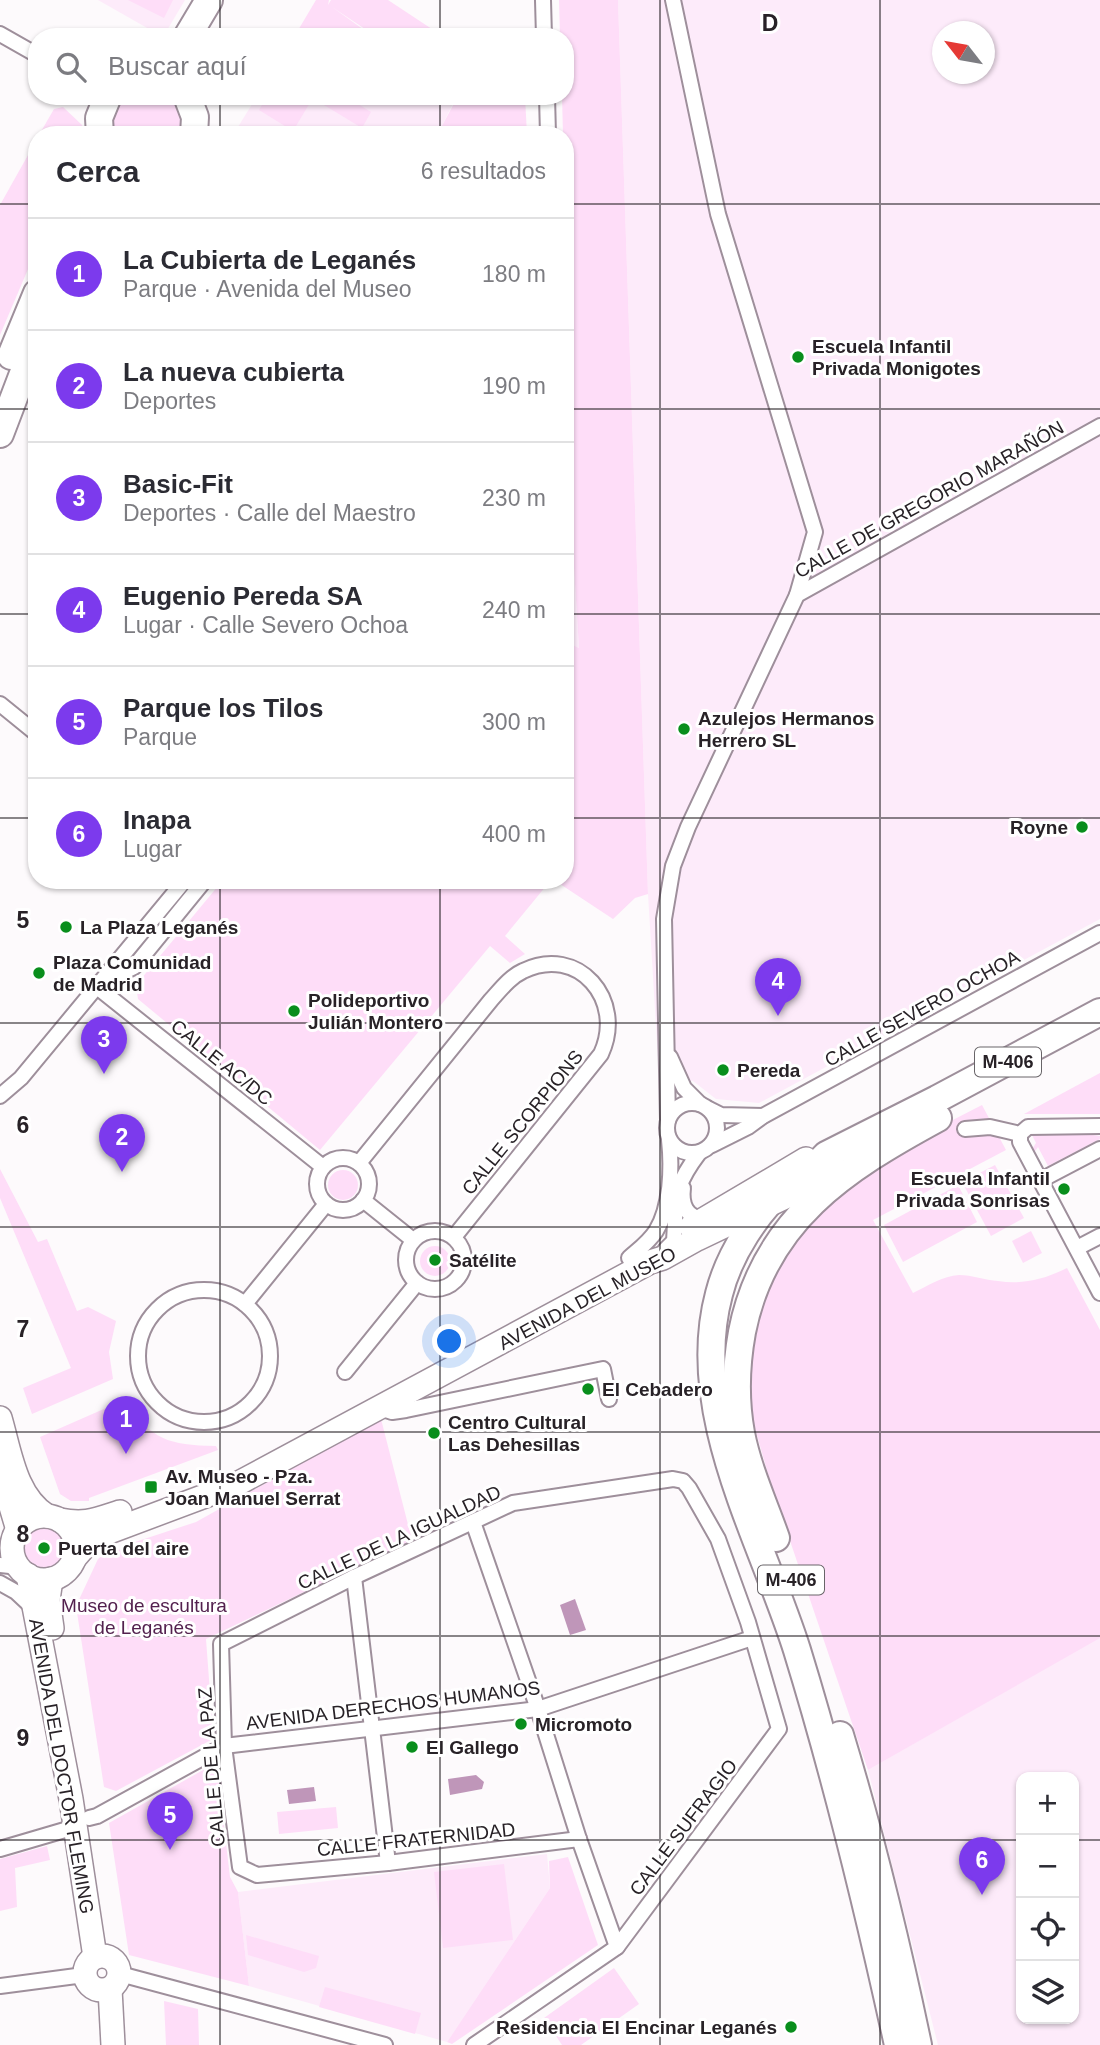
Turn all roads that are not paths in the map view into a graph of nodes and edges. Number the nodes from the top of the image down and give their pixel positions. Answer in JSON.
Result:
{"nodes":[{"id":1,"x":209,"y":0,"type":"edge"},
{"id":2,"x":229,"y":0,"type":"edge"},
{"id":3,"x":542,"y":0,"type":"edge"},
{"id":4,"x":673,"y":0,"type":"edge"},
{"id":5,"x":192,"y":28,"type":"edge"},
{"id":6,"x":212,"y":28,"type":"edge"},
{"id":7,"x":544,"y":28,"type":"edge"},
{"id":8,"x":0,"y":34,"type":"edge"},
{"id":9,"x":28,"y":50,"type":"edge"},
{"id":10,"x":547,"y":105,"type":"edge"},
{"id":11,"x":548,"y":126,"type":"edge"},
{"id":12,"x":28,"y":315,"type":"edge"},
{"id":13,"x":28,"y":361,"type":"edge"},
{"id":14,"x":0,"y":384,"type":"edge"},
{"id":15,"x":1100,"y":426,"type":"edge"},
{"id":16,"x":0,"y":434,"type":"edge"},
{"id":17,"x":797,"y":595,"type":"junction"},
{"id":18,"x":0,"y":704,"type":"edge"},
{"id":19,"x":28,"y":727,"type":"edge"},
{"id":20,"x":178,"y":889,"type":"edge"},
{"id":21,"x":198,"y":889,"type":"edge"},
{"id":22,"x":1100,"y":933,"type":"edge"},
{"id":23,"x":98,"y":986,"type":"junction"},
{"id":24,"x":1100,"y":1012,"type":"edge"},
{"id":25,"x":1100,"y":1030,"type":"edge"},
{"id":26,"x":668,"y":1053,"type":"junction"},
{"id":27,"x":0,"y":1097,"type":"edge"},
{"id":28,"x":704,"y":1107,"type":"junction"},
{"id":29,"x":763,"y":1116,"type":"junction"},
{"id":30,"x":668,"y":1120,"type":"junction"},
{"id":31,"x":1100,"y":1126,"type":"edge"},
{"id":32,"x":965,"y":1129,"type":"dead end"},
{"id":33,"x":1020,"y":1134,"type":"junction"},
{"id":34,"x":669,"y":1140,"type":"junction"},
{"id":35,"x":712,"y":1145,"type":"junction"},
{"id":36,"x":1100,"y":1149,"type":"edge"},
{"id":37,"x":699,"y":1153,"type":"junction"},
{"id":38,"x":827,"y":1155,"type":"junction"},
{"id":39,"x":871,"y":1156,"type":"junction"},
{"id":40,"x":359,"y":1163,"type":"junction"},
{"id":41,"x":323,"y":1167,"type":"junction"},
{"id":42,"x":685,"y":1177,"type":"junction"},
{"id":43,"x":1041,"y":1180,"type":"junction"},
{"id":44,"x":363,"y":1200,"type":"junction"},
{"id":45,"x":327,"y":1204,"type":"junction"},
{"id":46,"x":768,"y":1206,"type":"junction"},
{"id":47,"x":704,"y":1219,"type":"junction"},
{"id":48,"x":1100,"y":1236,"type":"edge"},
{"id":49,"x":454,"y":1237,"type":"junction"},
{"id":50,"x":675,"y":1237,"type":"junction"},
{"id":51,"x":413,"y":1240,"type":"junction"},
{"id":52,"x":1077,"y":1248,"type":"junction"},
{"id":53,"x":639,"y":1260,"type":"junction"},
{"id":54,"x":417,"y":1283,"type":"junction"},
{"id":55,"x":1100,"y":1293,"type":"edge"},
{"id":56,"x":245,"y":1304,"type":"junction"},
{"id":57,"x":345,"y":1372,"type":"dead end"},
{"id":58,"x":610,"y":1399,"type":"dead end"},
{"id":59,"x":380,"y":1408,"type":"junction"},
{"id":60,"x":0,"y":1418,"type":"edge"},
{"id":61,"x":0,"y":1470,"type":"edge"},
{"id":62,"x":53,"y":1518,"type":"junction"},
{"id":63,"x":473,"y":1522,"type":"junction"},
{"id":64,"x":18,"y":1530,"type":"junction"},
{"id":65,"x":73,"y":1560,"type":"junction"},
{"id":66,"x":16,"y":1569,"type":"edge"},
{"id":67,"x":354,"y":1577,"type":"junction"},
{"id":68,"x":51,"y":1579,"type":"junction"},
{"id":69,"x":0,"y":1583,"type":"edge"},
{"id":70,"x":34,"y":1609,"type":"junction"},
{"id":71,"x":752,"y":1638,"type":"junction"},
{"id":72,"x":221,"y":1644,"type":"joint"},
{"id":73,"x":538,"y":1709,"type":"junction"},
{"id":74,"x":372,"y":1728,"type":"junction"},
{"id":75,"x":224,"y":1746,"type":"junction"},
{"id":76,"x":82,"y":1823,"type":"junction"},
{"id":77,"x":579,"y":1839,"type":"junction"},
{"id":78,"x":0,"y":1849,"type":"edge"},
{"id":79,"x":388,"y":1863,"type":"junction"},
{"id":80,"x":257,"y":1875,"type":"joint"},
{"id":81,"x":617,"y":1947,"type":"junction"},
{"id":82,"x":898,"y":1952,"type":"junction"},
{"id":83,"x":102,"y":1973,"type":"junction"},
{"id":84,"x":0,"y":1986,"type":"edge"},
{"id":85,"x":101,"y":2045,"type":"edge"},
{"id":86,"x":113,"y":2045,"type":"edge"},
{"id":87,"x":385,"y":2045,"type":"edge"},
{"id":88,"x":474,"y":2045,"type":"edge"},
{"id":89,"x":898,"y":2045,"type":"edge"},
{"id":90,"x":918,"y":2045,"type":"edge"},
{"id":91,"x":929,"y":2045,"type":"edge"}],
"edges":[{"from":1,"to":5,"type":"highway"},
{"from":2,"to":6,"type":"highway"},
{"from":3,"to":7,"type":"street"},
{"from":4,"to":17,"type":"street"},
{"from":8,"to":9,"type":"street"},
{"from":10,"to":11,"type":"street"},
{"from":12,"to":14,"type":"highway"},
{"from":13,"to":16,"type":"highway"},
{"from":15,"to":17,"type":"street","name":"CALLE DE GREGORIO MARAÑÓN"},
{"from":17,"to":26,"type":"street","name":"CALLE DE GREGORIO MARAÑÓN"},
{"from":18,"to":19,"type":"street"},
{"from":20,"to":23,"type":"street"},
{"from":21,"to":23,"type":"street"},
{"from":22,"to":29,"type":"street","name":"CALLE SEVERO OCHOA"},
{"from":23,"to":27,"type":"street"},
{"from":23,"to":41,"type":"street","name":"CALLE AC/DC"},
{"from":24,"to":38,"type":"highway","name":"AVENIDA DEL MUSEO","number":"M-406"},
{"from":25,"to":39,"type":"highway","name":"AVENIDA DEL MUSEO","number":"M-406"},
{"from":26,"to":28,"type":"street"},
{"from":26,"to":30,"type":"street","name":"CALLE DE GREGORIO MARAÑÓN"},
{"from":28,"to":29,"type":"street","name":"CALLE SEVERO OCHOA"},
{"from":28,"to":30,"type":"street"},
{"from":28,"to":35,"type":"street"},
{"from":29,"to":35,"type":"street","name":"CALLE SEVERO OCHOA"},
{"from":30,"to":34,"type":"street"},
{"from":31,"to":33,"type":"street"},
{"from":32,"to":33,"type":"street"},
{"from":33,"to":43,"type":"street"},
{"from":34,"to":37,"type":"street"},
{"from":34,"to":53,"type":"street"},
{"from":35,"to":37,"type":"street"},
{"from":36,"to":43,"type":"street"},
{"from":37,"to":42,"type":"street"},
{"from":38,"to":46,"type":"highway","number":"M-406"},
{"from":38,"to":47,"type":"main road","name":"AVENIDA DEL MUSEO"},
{"from":39,"to":46,"type":"main road","name":"AVENIDA DEL MUSEO"},
{"from":39,"to":82,"type":"highway","number":"M-406"},
{"from":40,"to":41,"type":"street"},
{"from":40,"to":44,"type":"street"},
{"from":40,"to":49,"type":"street","name":"CALLE SCORPIONS"},
{"from":41,"to":45,"type":"street"},
{"from":42,"to":47,"type":"street"},
{"from":42,"to":50,"type":"street"},
{"from":43,"to":52,"type":"street"},
{"from":44,"to":45,"type":"street"},
{"from":44,"to":51,"type":"street"},
{"from":45,"to":56,"type":"street"},
{"from":46,"to":53,"type":"main road","name":"AVENIDA DEL MUSEO"},
{"from":46,"to":89,"type":"highway","number":"M-406"},
{"from":47,"to":50,"type":"main road","name":"AVENIDA DEL MUSEO"},
{"from":48,"to":52,"type":"street"},
{"from":49,"to":51,"type":"street"},
{"from":49,"to":54,"type":"street"},
{"from":50,"to":53,"type":"main road","name":"AVENIDA DEL MUSEO"},
{"from":51,"to":54,"type":"street"},
{"from":52,"to":55,"type":"street"},
{"from":53,"to":59,"type":"main road","name":"AVENIDA DEL MUSEO"},
{"from":53,"to":62,"type":"main road","name":"AVENIDA DEL MUSEO"},
{"from":54,"to":57,"type":"street"},
{"from":56,"to":56,"type":"street"},
{"from":58,"to":59,"type":"street"},
{"from":59,"to":65,"type":"main road","name":"AVENIDA DEL MUSEO"},
{"from":60,"to":62,"type":"main road"},
{"from":61,"to":64,"type":"main road"},
{"from":62,"to":64,"type":"main road"},
{"from":62,"to":65,"type":"main road"},
{"from":63,"to":67,"type":"street","name":"CALLE DE LA IGUALDAD"},
{"from":63,"to":71,"type":"street","name":"CALLE DE LA IGUALDAD"},
{"from":63,"to":73,"type":"street"},
{"from":64,"to":66,"type":"main road"},
{"from":65,"to":68,"type":"main road"},
{"from":66,"to":68,"type":"main road"},
{"from":66,"to":70,"type":"main road","name":"AVENIDA DEL DOCTOR FLEMING"},
{"from":67,"to":72,"type":"street","name":"CALLE DE LA IGUALDAD"},
{"from":67,"to":74,"type":"street"},
{"from":68,"to":76,"type":"main road","name":"AVENIDA DEL DOCTOR FLEMING"},
{"from":69,"to":70,"type":"street"},
{"from":70,"to":76,"type":"main road","name":"AVENIDA DEL DOCTOR FLEMING"},
{"from":71,"to":73,"type":"street","name":"AVENIDA DERECHOS HUMANOS"},
{"from":71,"to":81,"type":"street","name":"CALLE SUFRAGIO"},
{"from":72,"to":75,"type":"street","name":"CALLE DE LA PAZ"},
{"from":73,"to":74,"type":"street","name":"AVENIDA DERECHOS HUMANOS"},
{"from":73,"to":77,"type":"street"},
{"from":74,"to":75,"type":"street","name":"AVENIDA DERECHOS HUMANOS"},
{"from":74,"to":79,"type":"street"},
{"from":75,"to":76,"type":"street","name":"AVENIDA DERECHOS HUMANOS"},
{"from":75,"to":80,"type":"street","name":"CALLE DE LA PAZ"},
{"from":76,"to":78,"type":"street","name":"AVENIDA DERECHOS HUMANOS"},
{"from":76,"to":83,"type":"main road","name":"AVENIDA DEL DOCTOR FLEMING"},
{"from":77,"to":79,"type":"street","name":"CALLE FRATERNIDAD"},
{"from":77,"to":81,"type":"street"},
{"from":79,"to":80,"type":"street","name":"CALLE FRATERNIDAD"},
{"from":81,"to":88,"type":"street","name":"CALLE SUFRAGIO"},
{"from":82,"to":90,"type":"highway","number":"M-406"},
{"from":82,"to":91,"type":"highway"},
{"from":83,"to":84,"type":"street"},
{"from":83,"to":85,"type":"main road","name":"AVENIDA DEL DOCTOR FLEMING"},
{"from":83,"to":86,"type":"main road","name":"AVENIDA DEL DOCTOR FLEMING"},
{"from":83,"to":87,"type":"street"}]}
